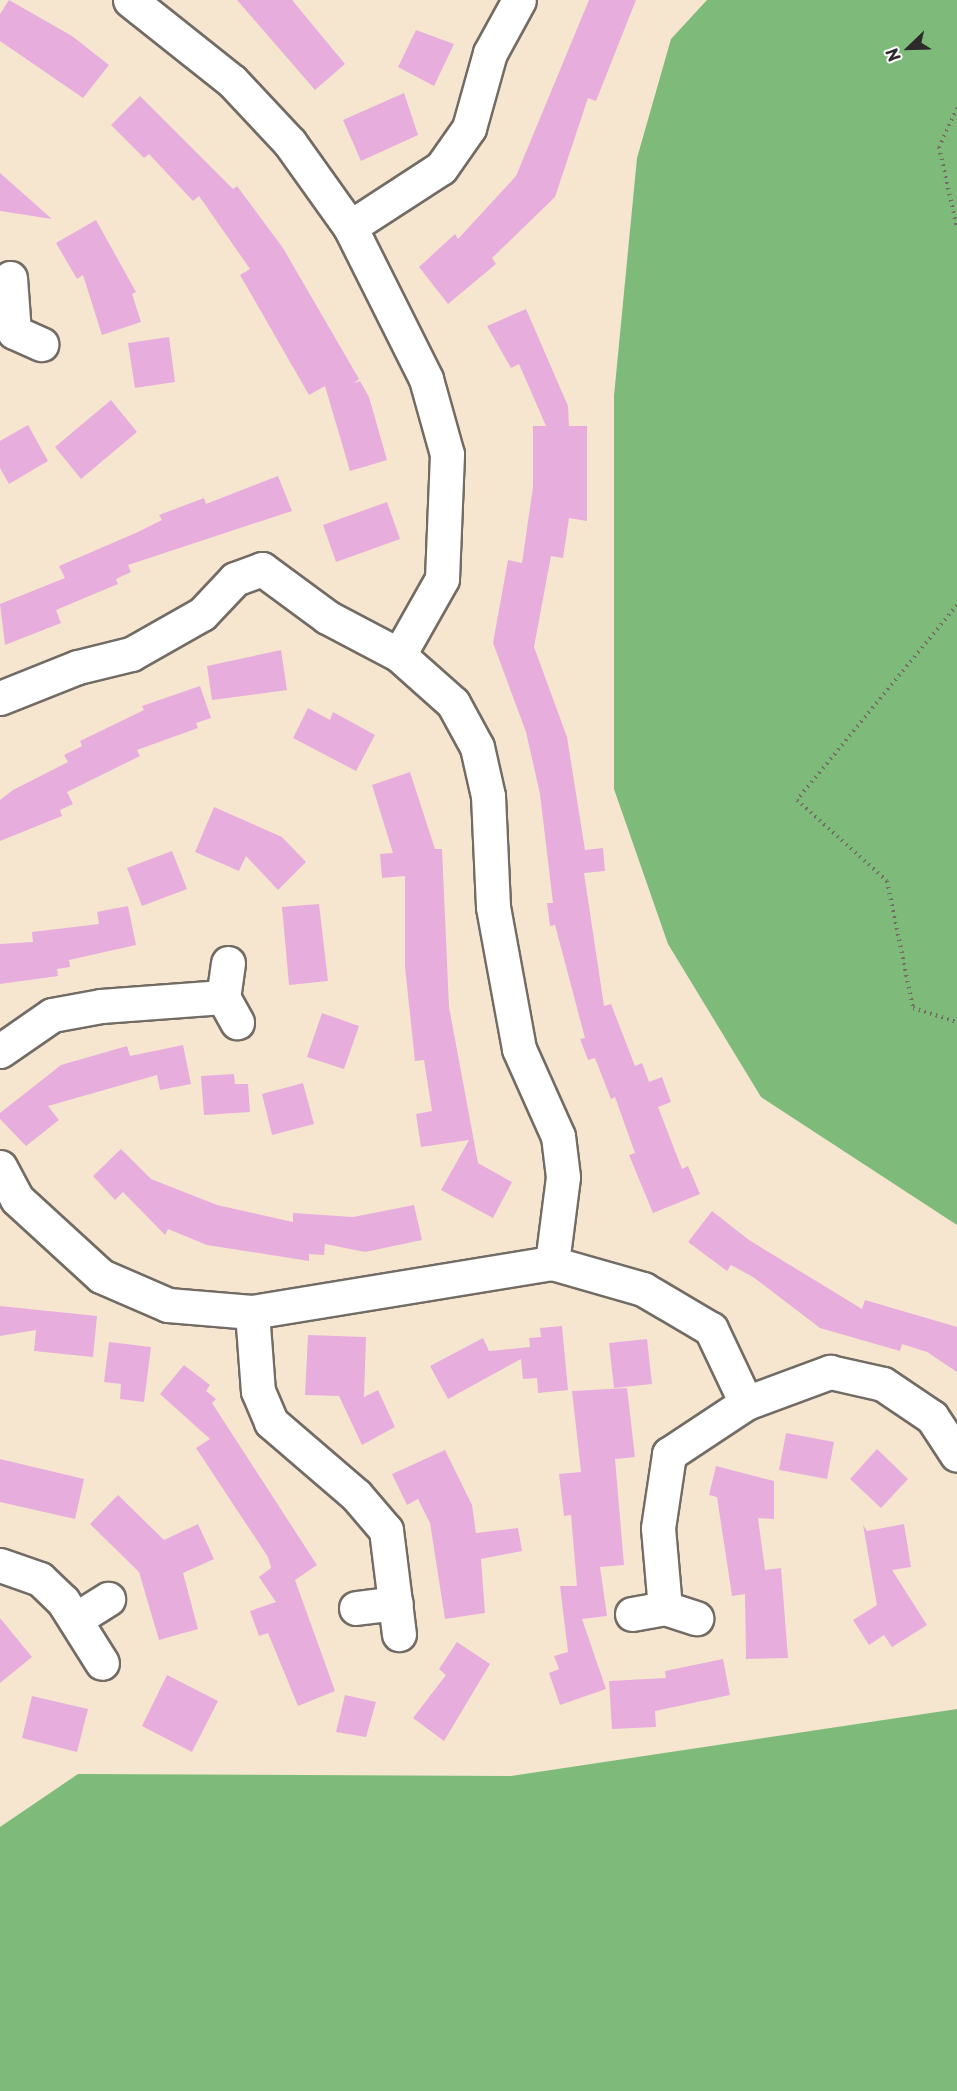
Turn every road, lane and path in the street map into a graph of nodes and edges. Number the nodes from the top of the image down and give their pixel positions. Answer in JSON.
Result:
{"nodes":[{"id":1,"x":130,"y":0,"type":"edge"},
{"id":2,"x":519,"y":0,"type":"edge"},
{"id":3,"x":957,"y":108,"type":"edge"},
{"id":4,"x":350,"y":227,"type":"junction"},
{"id":5,"x":957,"y":228,"type":"edge"},
{"id":6,"x":10,"y":278,"type":"dead end"},
{"id":7,"x":18,"y":340,"type":"edge"},
{"id":8,"x":957,"y":605,"type":"edge"},
{"id":9,"x":399,"y":655,"type":"junction"},
{"id":10,"x":0,"y":698,"type":"edge"},
{"id":11,"x":228,"y":963,"type":"dead end"},
{"id":12,"x":957,"y":1022,"type":"edge"},
{"id":13,"x":0,"y":1051,"type":"edge"},
{"id":14,"x":0,"y":1167,"type":"edge"},
{"id":15,"x":9,"y":1206,"type":"edge"},
{"id":16,"x":552,"y":1263,"type":"junction"},
{"id":17,"x":252,"y":1312,"type":"junction"},
{"id":18,"x":746,"y":1403,"type":"junction"},
{"id":19,"x":957,"y":1455,"type":"edge"},
{"id":20,"x":0,"y":1565,"type":"edge"},
{"id":21,"x":108,"y":1599,"type":"dead end"},
{"id":22,"x":356,"y":1608,"type":"dead end"},
{"id":23,"x":665,"y":1608,"type":"junction"},
{"id":24,"x":632,"y":1614,"type":"dead end"},
{"id":25,"x":696,"y":1618,"type":"dead end"},
{"id":26,"x":76,"y":1619,"type":"junction"},
{"id":27,"x":102,"y":1663,"type":"dead end"}],
"edges":[{"from":1,"to":4,"type":"street"},
{"from":2,"to":4,"type":"street"},
{"from":3,"to":5,"type":"path"},
{"from":4,"to":9,"type":"street"},
{"from":6,"to":7,"type":"street"},
{"from":8,"to":12,"type":"path"},
{"from":9,"to":10,"type":"street"},
{"from":9,"to":16,"type":"street"},
{"from":11,"to":13,"type":"street"},
{"from":14,"to":15,"type":"street"},
{"from":15,"to":17,"type":"street"},
{"from":16,"to":17,"type":"street"},
{"from":16,"to":18,"type":"street"},
{"from":17,"to":22,"type":"street"},
{"from":18,"to":19,"type":"street"},
{"from":18,"to":23,"type":"street"},
{"from":20,"to":26,"type":"street"},
{"from":21,"to":26,"type":"street"},
{"from":23,"to":24,"type":"street"},
{"from":23,"to":25,"type":"street"},
{"from":26,"to":27,"type":"street"}]}
